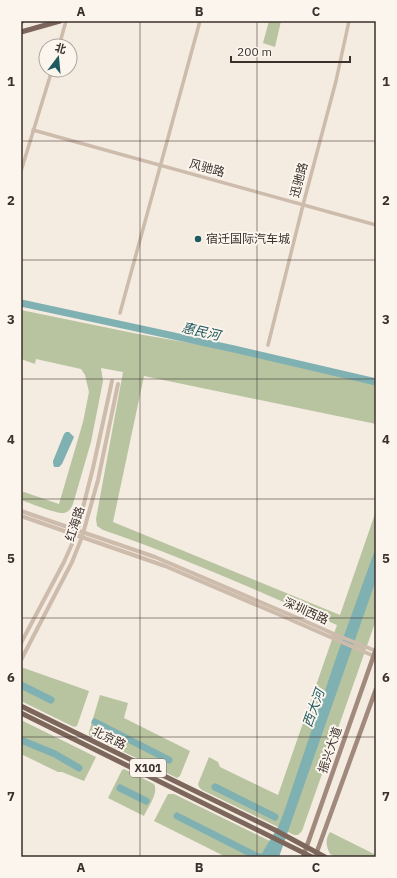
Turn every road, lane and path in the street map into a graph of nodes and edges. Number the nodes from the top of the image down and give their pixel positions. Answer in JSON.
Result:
{"nodes":[{"id":1,"x":60,"y":21,"type":"edge"},
{"id":2,"x":66,"y":21,"type":"edge"},
{"id":3,"x":200,"y":21,"type":"edge"},
{"id":4,"x":349,"y":21,"type":"edge"},
{"id":5,"x":21,"y":32,"type":"edge"},
{"id":6,"x":61,"y":38,"type":"edge"},
{"id":7,"x":49,"y":78,"type":"edge"},
{"id":8,"x":33,"y":130,"type":"junction"},
{"id":9,"x":160,"y":165,"type":"junction"},
{"id":10,"x":21,"y":171,"type":"edge"},
{"id":11,"x":303,"y":205,"type":"junction"},
{"id":12,"x":376,"y":225,"type":"edge"},
{"id":13,"x":120,"y":313,"type":"dead end"},
{"id":14,"x":268,"y":345,"type":"dead end"},
{"id":15,"x":112,"y":381,"type":"dead end"},
{"id":16,"x":118,"y":384,"type":"dead end"},
{"id":17,"x":21,"y":511,"type":"edge"},
{"id":18,"x":21,"y":516,"type":"edge"},
{"id":19,"x":77,"y":532,"type":"junction"},
{"id":20,"x":83,"y":535,"type":"junction"},
{"id":21,"x":334,"y":637,"type":"junction"},
{"id":22,"x":21,"y":643,"type":"edge"},
{"id":23,"x":376,"y":651,"type":"edge"},
{"id":24,"x":375,"y":657,"type":"edge"},
{"id":25,"x":21,"y":660,"type":"edge"},
{"id":26,"x":376,"y":689,"type":"edge"},
{"id":27,"x":21,"y":706,"type":"edge"},
{"id":28,"x":21,"y":713,"type":"edge"},
{"id":29,"x":305,"y":852,"type":"edge"},
{"id":30,"x":316,"y":855,"type":"edge"},
{"id":31,"x":312,"y":857,"type":"edge"},
{"id":32,"x":325,"y":857,"type":"edge"}],
"edges":[{"from":1,"to":5,"type":"main road"},
{"from":2,"to":6,"type":"street"},
{"from":3,"to":9,"type":"street"},
{"from":4,"to":11,"type":"street","name":"迅驰路"},
{"from":7,"to":8,"type":"street"},
{"from":8,"to":9,"type":"street","name":"风驰路"},
{"from":8,"to":10,"type":"street"},
{"from":9,"to":11,"type":"street","name":"风驰路"},
{"from":9,"to":13,"type":"street"},
{"from":11,"to":12,"type":"street","name":"风驰路"},
{"from":11,"to":14,"type":"street","name":"迅驰路"},
{"from":15,"to":19,"type":"street","name":"红海路"},
{"from":16,"to":20,"type":"street","name":"红海路"},
{"from":17,"to":19,"type":"street","name":"深圳西路"},
{"from":18,"to":19,"type":"street","name":"深圳西路"},
{"from":19,"to":20,"type":"street","name":"深圳西路"},
{"from":19,"to":22,"type":"street","name":"红海路"},
{"from":20,"to":21,"type":"street","name":"深圳西路"},
{"from":20,"to":25,"type":"street","name":"红海路"},
{"from":21,"to":23,"type":"street"},
{"from":21,"to":24,"type":"street"},
{"from":23,"to":24,"type":"main road","name":"振兴大道"},
{"from":24,"to":29,"type":"main road","name":"振兴大道"},
{"from":26,"to":30,"type":"main road","name":"振兴大道"},
{"from":27,"to":29,"type":"main road","name":"北京路","number":"X101"},
{"from":28,"to":29,"type":"main road","name":"北京路","number":"X101"},
{"from":29,"to":30,"type":"main road"},
{"from":29,"to":31,"type":"main road"},
{"from":30,"to":32,"type":"main road"}]}
